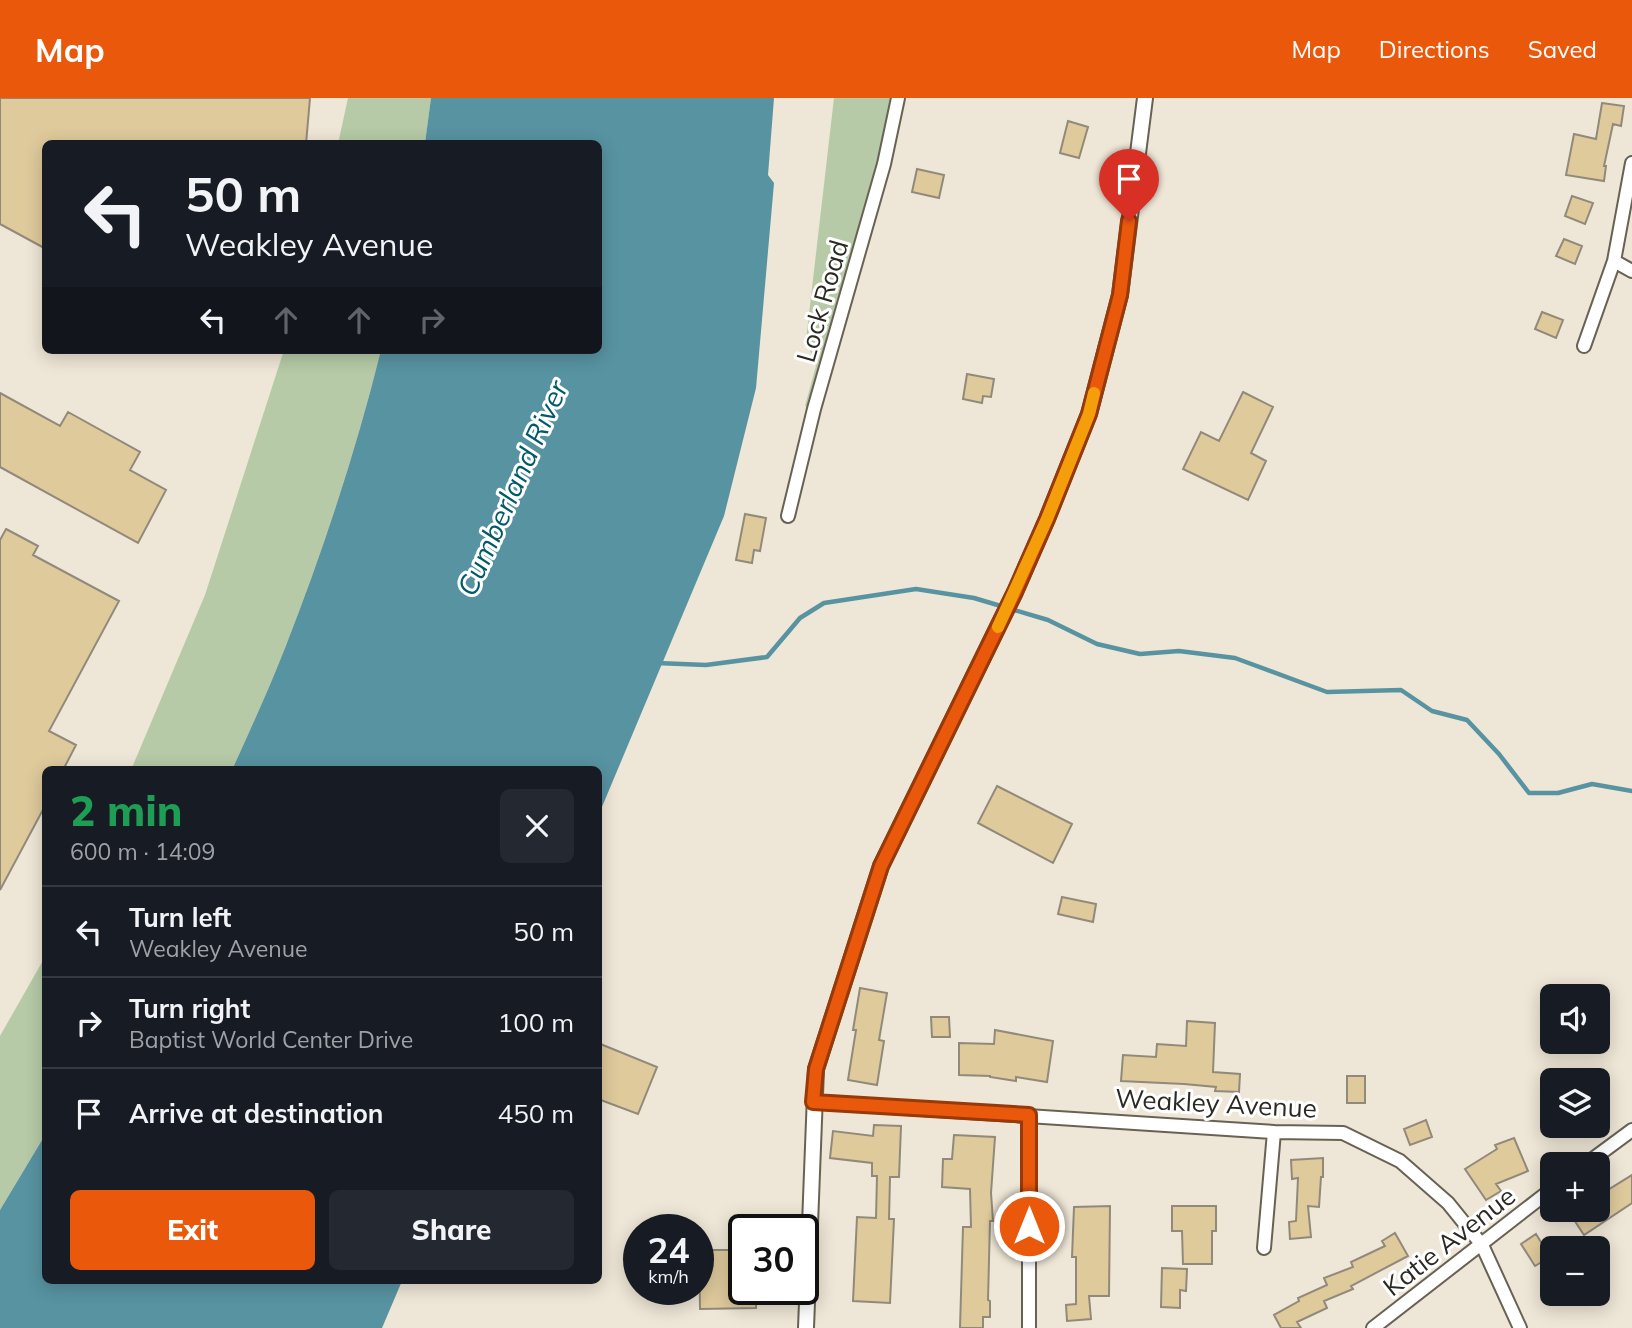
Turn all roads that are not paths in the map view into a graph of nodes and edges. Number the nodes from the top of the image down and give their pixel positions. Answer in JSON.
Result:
{"nodes":[{"id":1,"x":898,"y":98,"type":"edge"},
{"id":2,"x":1145,"y":98,"type":"edge"},
{"id":3,"x":1632,"y":163,"type":"edge"},
{"id":4,"x":1614,"y":261,"type":"junction"},
{"id":5,"x":1632,"y":271,"type":"edge"},
{"id":6,"x":1584,"y":346,"type":"dead end"},
{"id":7,"x":788,"y":516,"type":"dead end"},
{"id":8,"x":813,"y":1102,"type":"junction"},
{"id":9,"x":1029,"y":1115,"type":"junction"},
{"id":10,"x":1632,"y":1130,"type":"edge"},
{"id":11,"x":1275,"y":1132,"type":"junction"},
{"id":12,"x":1602,"y":1152,"type":"edge"},
{"id":13,"x":1540,"y":1199,"type":"edge"},
{"id":14,"x":1482,"y":1245,"type":"junction"},
{"id":15,"x":1264,"y":1248,"type":"dead end"},
{"id":16,"x":806,"y":1328,"type":"edge"},
{"id":17,"x":1029,"y":1328,"type":"edge"},
{"id":18,"x":1373,"y":1328,"type":"edge"},
{"id":19,"x":1520,"y":1328,"type":"edge"}],
"edges":[{"from":1,"to":7,"type":"street","name":"Lock Road"},
{"from":2,"to":8,"type":"street"},
{"from":3,"to":4,"type":"street"},
{"from":4,"to":5,"type":"street"},
{"from":4,"to":6,"type":"street"},
{"from":8,"to":9,"type":"street","name":"Weakley Avenue"},
{"from":8,"to":16,"type":"street"},
{"from":9,"to":11,"type":"street","name":"Weakley Avenue"},
{"from":9,"to":17,"type":"street"},
{"from":10,"to":12,"type":"street"},
{"from":11,"to":14,"type":"street","name":"Weakley Avenue"},
{"from":11,"to":15,"type":"street"},
{"from":13,"to":14,"type":"street","name":"Katie Avenue"},
{"from":14,"to":18,"type":"street","name":"Katie Avenue"},
{"from":14,"to":19,"type":"street","name":"Weakley Avenue"}]}
